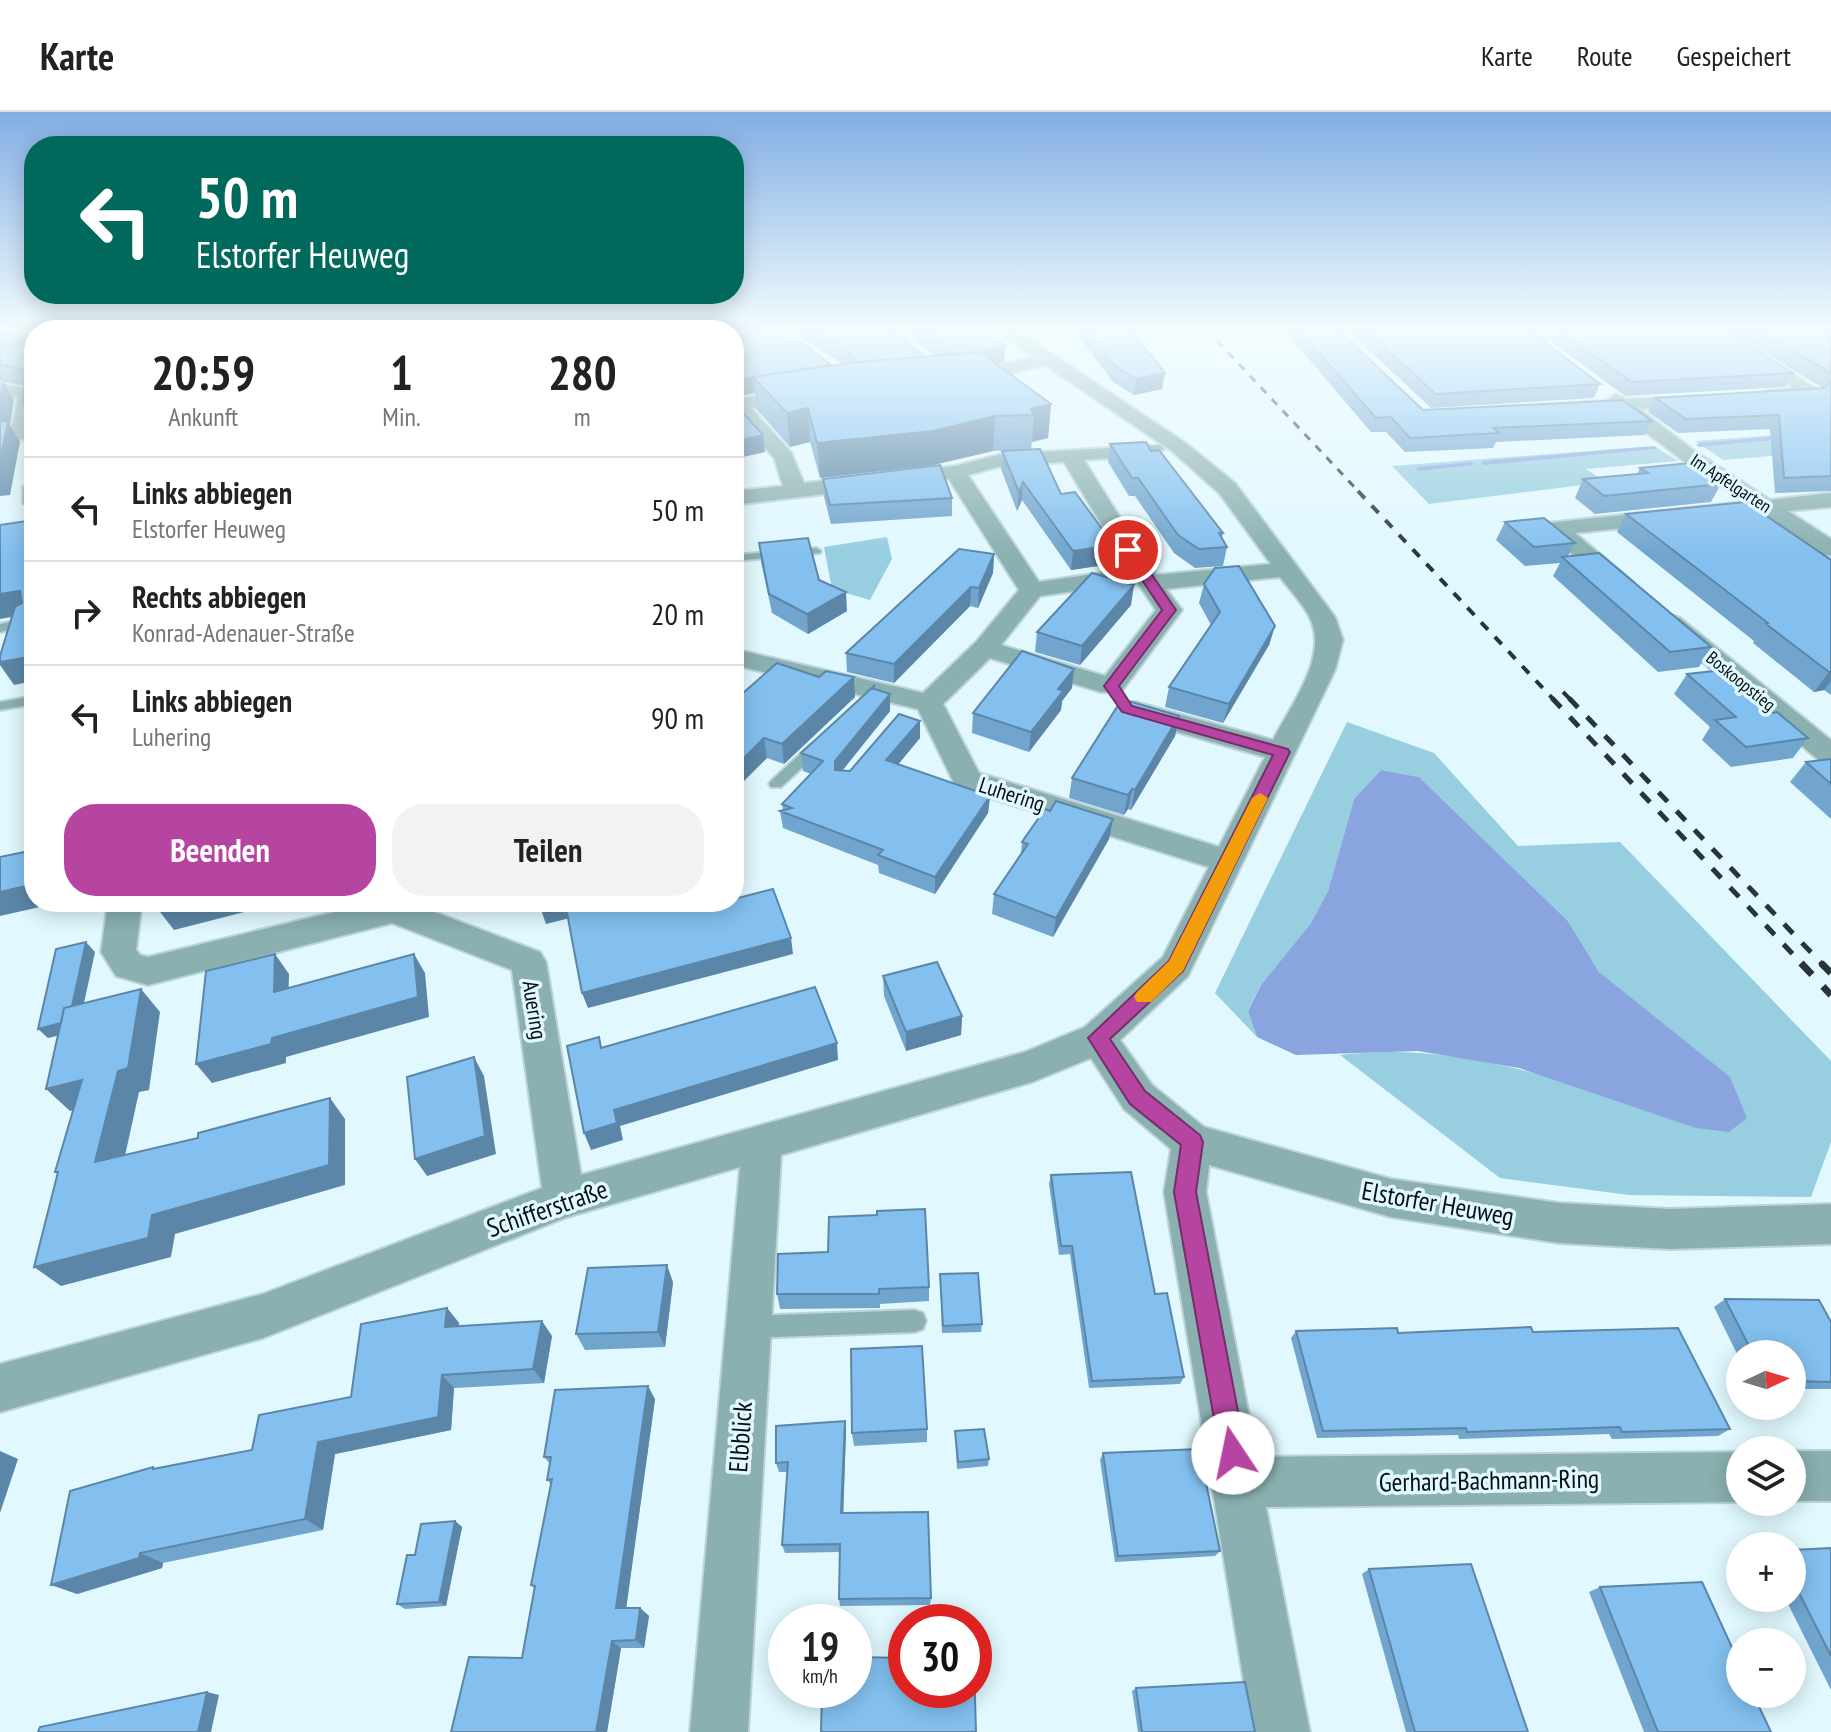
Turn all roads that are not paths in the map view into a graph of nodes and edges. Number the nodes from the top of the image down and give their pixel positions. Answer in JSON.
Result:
{"nodes":[{"id":1,"x":1116,"y":405,"type":"edge"},
{"id":2,"x":1623,"y":405,"type":"junction"},
{"id":3,"x":1629,"y":405,"type":"edge"},
{"id":4,"x":1562,"y":408,"type":"edge"},
{"id":5,"x":744,"y":414,"type":"edge"},
{"id":6,"x":1180,"y":448,"type":"junction"},
{"id":7,"x":1070,"y":455,"type":"junction"},
{"id":8,"x":955,"y":472,"type":"junction"},
{"id":9,"x":795,"y":490,"type":"junction"},
{"id":10,"x":744,"y":497,"type":"edge"},
{"id":11,"x":1831,"y":500,"type":"edge"},
{"id":12,"x":1767,"y":506,"type":"junction"},
{"id":13,"x":1831,"y":549,"type":"edge"},
{"id":14,"x":816,"y":551,"type":"dead end"},
{"id":15,"x":744,"y":557,"type":"edge"},
{"id":16,"x":1288,"y":569,"type":"junction"},
{"id":17,"x":1146,"y":578,"type":"junction"},
{"id":18,"x":1032,"y":590,"type":"junction"},
{"id":19,"x":24,"y":623,"type":"edge"},
{"id":20,"x":0,"y":628,"type":"edge"},
{"id":21,"x":985,"y":648,"type":"junction"},
{"id":22,"x":744,"y":660,"type":"edge"},
{"id":23,"x":1111,"y":686,"type":"junction"},
{"id":24,"x":24,"y":702,"type":"edge"},
{"id":25,"x":916,"y":705,"type":"junction"},
{"id":26,"x":0,"y":706,"type":"edge"},
{"id":27,"x":831,"y":733,"type":"edge"},
{"id":28,"x":1282,"y":752,"type":"junction"},
{"id":29,"x":1831,"y":755,"type":"edge"},
{"id":30,"x":776,"y":784,"type":"dead end"},
{"id":31,"x":1229,"y":862,"type":"junction"},
{"id":32,"x":124,"y":912,"type":"edge"},
{"id":33,"x":371,"y":912,"type":"edge"},
{"id":34,"x":408,"y":912,"type":"edge"},
{"id":35,"x":1098,"y":1038,"type":"junction"},
{"id":36,"x":762,"y":1142,"type":"junction"},
{"id":37,"x":1192,"y":1142,"type":"junction"},
{"id":38,"x":564,"y":1199,"type":"junction"},
{"id":39,"x":1831,"y":1224,"type":"edge"},
{"id":40,"x":915,"y":1321,"type":"dead end"},
{"id":41,"x":748,"y":1327,"type":"junction"},
{"id":42,"x":0,"y":1388,"type":"edge"},
{"id":43,"x":1806,"y":1476,"type":"edge"},
{"id":44,"x":1831,"y":1476,"type":"edge"},
{"id":45,"x":1726,"y":1477,"type":"edge"},
{"id":46,"x":1238,"y":1482,"type":"junction"},
{"id":47,"x":719,"y":1732,"type":"edge"},
{"id":48,"x":1281,"y":1732,"type":"edge"}],
"edges":[{"from":1,"to":6,"type":"street"},
{"from":2,"to":3,"type":"street"},
{"from":2,"to":4,"type":"street"},
{"from":2,"to":12,"type":"street","name":"Im Apfelgarten"},
{"from":5,"to":9,"type":"street"},
{"from":6,"to":7,"type":"street"},
{"from":6,"to":16,"type":"street"},
{"from":7,"to":8,"type":"street"},
{"from":7,"to":17,"type":"street"},
{"from":8,"to":9,"type":"street"},
{"from":8,"to":18,"type":"street"},
{"from":9,"to":10,"type":"street"},
{"from":11,"to":12,"type":"street"},
{"from":12,"to":13,"type":"street","name":"Im Apfelgarten"},
{"from":12,"to":29,"type":"street","name":"Boskoopstieg"},
{"from":14,"to":15,"type":"lane"},
{"from":16,"to":17,"type":"street"},
{"from":16,"to":28,"type":"street","name":"Schifferstraße"},
{"from":17,"to":18,"type":"street"},
{"from":17,"to":23,"type":"street"},
{"from":18,"to":21,"type":"street"},
{"from":19,"to":20,"type":"lane"},
{"from":21,"to":23,"type":"street"},
{"from":21,"to":25,"type":"street"},
{"from":22,"to":25,"type":"street"},
{"from":23,"to":28,"type":"street"},
{"from":24,"to":26,"type":"lane"},
{"from":25,"to":31,"type":"street","name":"Luhering"},
{"from":27,"to":30,"type":"lane"},
{"from":28,"to":31,"type":"street","name":"Schifferstraße"},
{"from":31,"to":35,"type":"street","name":"Schifferstraße"},
{"from":32,"to":33,"type":"street","name":"Auering"},
{"from":34,"to":38,"type":"street","name":"Auering"},
{"from":35,"to":36,"type":"street","name":"Schifferstraße"},
{"from":35,"to":37,"type":"street","name":"Elstorfer Heuweg"},
{"from":36,"to":38,"type":"street","name":"Schifferstraße"},
{"from":36,"to":41,"type":"street","name":"Elbblick"},
{"from":37,"to":39,"type":"street","name":"Elstorfer Heuweg"},
{"from":37,"to":46,"type":"street"},
{"from":38,"to":42,"type":"street","name":"Schifferstraße"},
{"from":40,"to":41,"type":"lane"},
{"from":41,"to":47,"type":"street","name":"Elbblick"},
{"from":43,"to":44,"type":"street"},
{"from":45,"to":46,"type":"street","name":"Gerhard-Bachmann-Ring"},
{"from":46,"to":48,"type":"street"}]}
